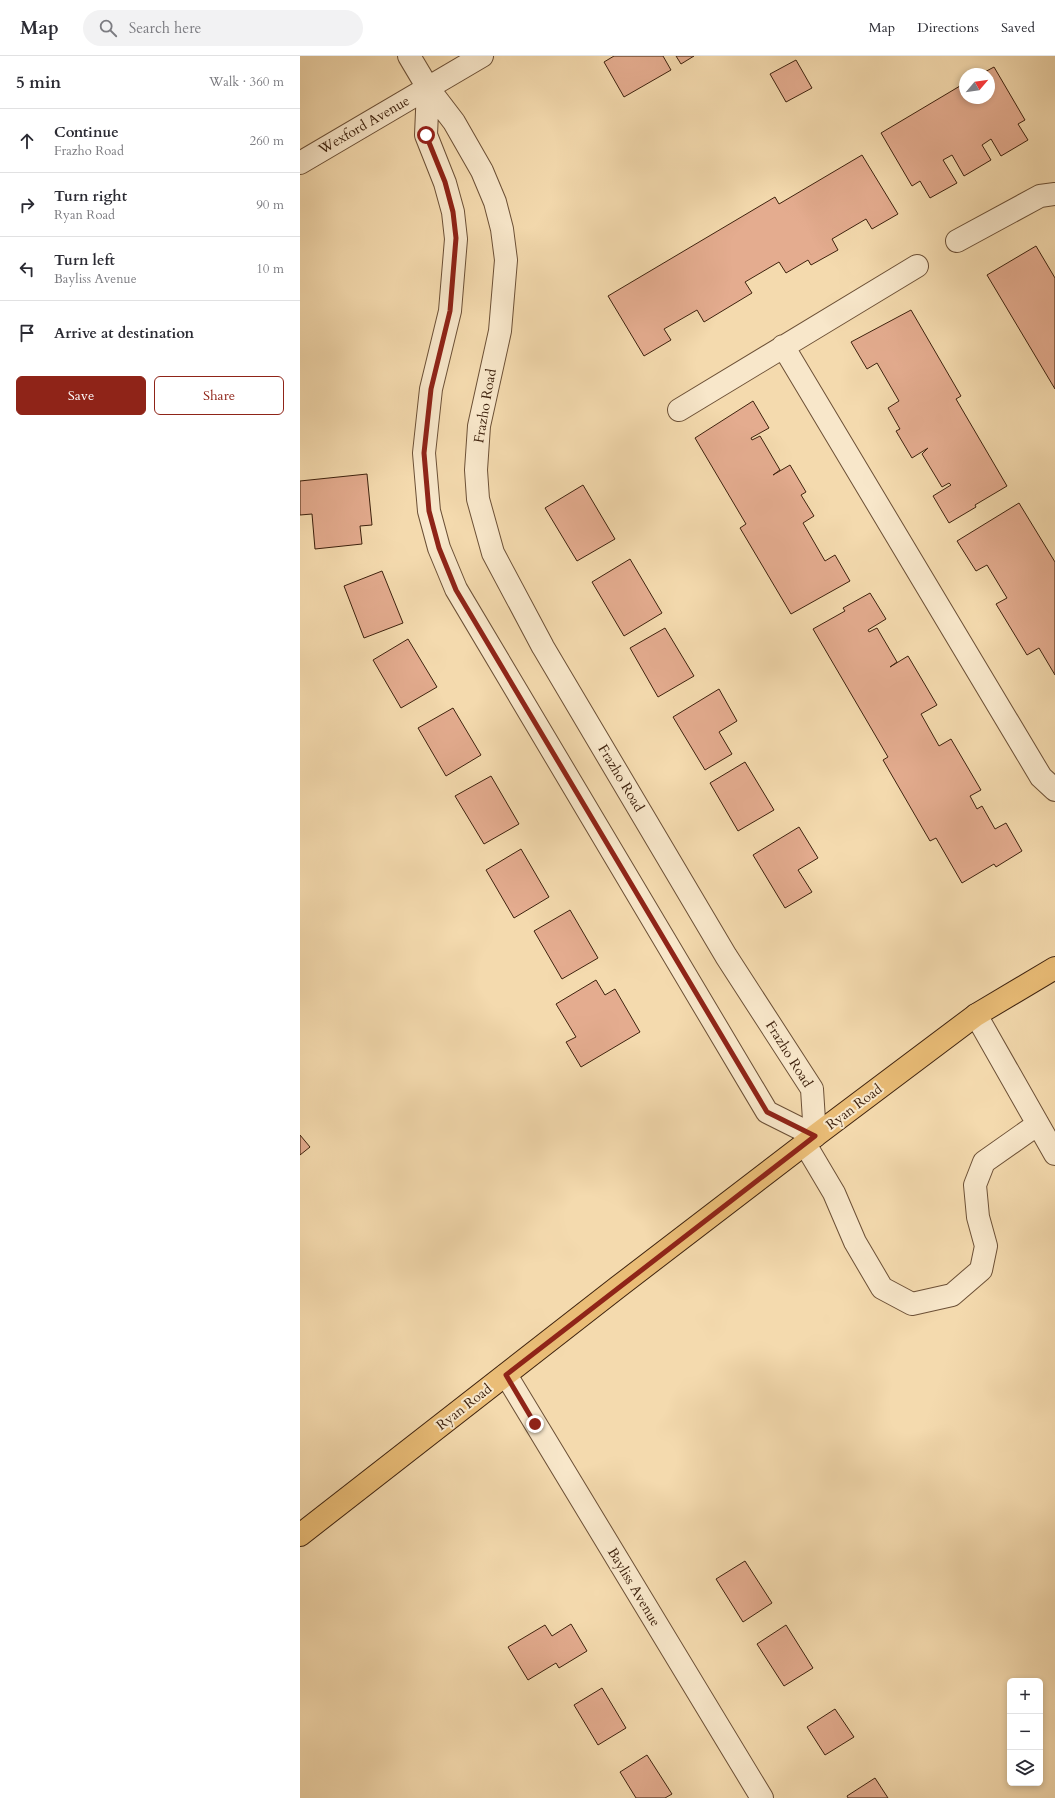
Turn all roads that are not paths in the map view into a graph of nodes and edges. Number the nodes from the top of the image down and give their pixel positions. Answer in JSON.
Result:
{"nodes":[{"id":1,"x":409,"y":56,"type":"edge"},
{"id":2,"x":482,"y":56,"type":"edge"},
{"id":3,"x":428,"y":88,"type":"junction"},
{"id":4,"x":300,"y":163,"type":"edge"},
{"id":5,"x":1055,"y":194,"type":"edge"},
{"id":6,"x":957,"y":241,"type":"dead end"},
{"id":7,"x":917,"y":266,"type":"dead end"},
{"id":8,"x":783,"y":346,"type":"junction"},
{"id":9,"x":679,"y":410,"type":"dead end"},
{"id":10,"x":1055,"y":790,"type":"edge"},
{"id":11,"x":1055,"y":968,"type":"edge"},
{"id":12,"x":976,"y":1015,"type":"junction"},
{"id":13,"x":1038,"y":1124,"type":"junction"},
{"id":14,"x":810,"y":1140,"type":"junction"},
{"id":15,"x":1055,"y":1154,"type":"edge"},
{"id":16,"x":506,"y":1375,"type":"junction"},
{"id":17,"x":300,"y":1535,"type":"edge"},
{"id":18,"x":762,"y":1798,"type":"edge"}],
"edges":[{"from":1,"to":3,"type":"street","name":"Frazho Road"},
{"from":2,"to":3,"type":"street","name":"Wexford Avenue"},
{"from":3,"to":4,"type":"street","name":"Wexford Avenue"},
{"from":3,"to":14,"type":"street","name":"Frazho Road"},
{"from":3,"to":14,"type":"street"},
{"from":5,"to":6,"type":"street"},
{"from":7,"to":8,"type":"street"},
{"from":8,"to":9,"type":"street"},
{"from":8,"to":10,"type":"street"},
{"from":11,"to":12,"type":"main road","name":"Ryan Road"},
{"from":12,"to":13,"type":"street"},
{"from":12,"to":14,"type":"main road","name":"Ryan Road"},
{"from":13,"to":14,"type":"street"},
{"from":13,"to":15,"type":"street"},
{"from":14,"to":16,"type":"main road","name":"Ryan Road"},
{"from":16,"to":17,"type":"main road","name":"Ryan Road"},
{"from":16,"to":18,"type":"street","name":"Bayliss Avenue"}]}
